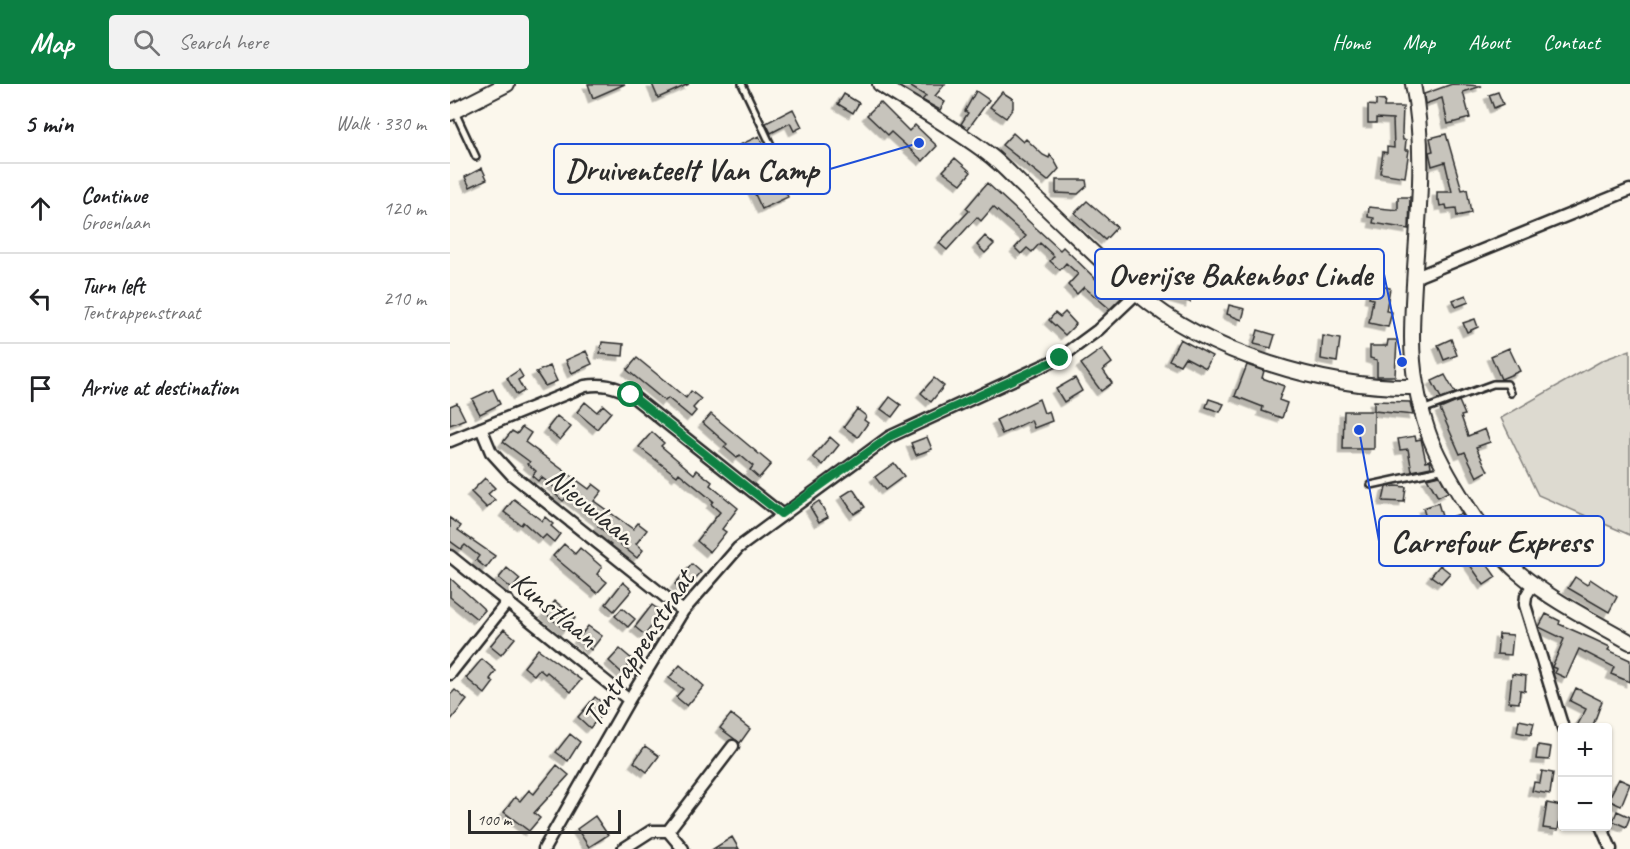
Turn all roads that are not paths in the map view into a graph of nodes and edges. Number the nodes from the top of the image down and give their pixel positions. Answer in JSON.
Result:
{"nodes":[{"id":1,"x":507,"y":84,"type":"edge"},
{"id":2,"x":742,"y":84,"type":"edge"},
{"id":3,"x":880,"y":84,"type":"edge"},
{"id":4,"x":1413,"y":84,"type":"edge"},
{"id":5,"x":452,"y":112,"type":"edge"},
{"id":6,"x":476,"y":156,"type":"dead end"},
{"id":7,"x":780,"y":164,"type":"dead end"},
{"id":8,"x":1630,"y":190,"type":"edge"},
{"id":9,"x":1416,"y":278,"type":"junction"},
{"id":10,"x":1137,"y":293,"type":"junction"},
{"id":11,"x":1417,"y":387,"type":"junction"},
{"id":12,"x":1511,"y":393,"type":"dead end"},
{"id":13,"x":1422,"y":410,"type":"junction"},
{"id":14,"x":481,"y":428,"type":"junction"},
{"id":15,"x":450,"y":441,"type":"edge"},
{"id":16,"x":1447,"y":468,"type":"junction"},
{"id":17,"x":1371,"y":485,"type":"dead end"},
{"id":18,"x":781,"y":514,"type":"junction"},
{"id":19,"x":450,"y":556,"type":"edge"},
{"id":20,"x":1533,"y":584,"type":"junction"},
{"id":21,"x":508,"y":601,"type":"junction"},
{"id":22,"x":683,"y":611,"type":"junction"},
{"id":23,"x":1630,"y":642,"type":"edge"},
{"id":24,"x":450,"y":674,"type":"edge"},
{"id":25,"x":629,"y":700,"type":"junction"},
{"id":26,"x":1561,"y":723,"type":"edge"},
{"id":27,"x":733,"y":746,"type":"dead end"},
{"id":28,"x":669,"y":831,"type":"junction"},
{"id":29,"x":1603,"y":831,"type":"edge"},
{"id":30,"x":544,"y":849,"type":"edge"},
{"id":31,"x":623,"y":849,"type":"edge"},
{"id":32,"x":683,"y":849,"type":"edge"},
{"id":33,"x":1611,"y":849,"type":"edge"}],
"edges":[{"from":1,"to":5,"type":"street"},
{"from":2,"to":7,"type":"lane"},
{"from":3,"to":10,"type":"street"},
{"from":4,"to":9,"type":"street"},
{"from":5,"to":6,"type":"lane"},
{"from":8,"to":9,"type":"street"},
{"from":9,"to":11,"type":"street"},
{"from":10,"to":11,"type":"street"},
{"from":10,"to":18,"type":"street","name":"Tentrappenstraat"},
{"from":11,"to":13,"type":"street"},
{"from":12,"to":13,"type":"lane"},
{"from":13,"to":16,"type":"street"},
{"from":14,"to":15,"type":"street"},
{"from":14,"to":18,"type":"street"},
{"from":14,"to":22,"type":"street","name":"Nieuwlaan"},
{"from":16,"to":17,"type":"lane"},
{"from":16,"to":20,"type":"street"},
{"from":18,"to":22,"type":"street","name":"Tentrappenstraat"},
{"from":19,"to":21,"type":"street","name":"Kunstlaan"},
{"from":20,"to":23,"type":"street"},
{"from":20,"to":26,"type":"street"},
{"from":21,"to":24,"type":"street"},
{"from":21,"to":25,"type":"street","name":"Kunstlaan"},
{"from":22,"to":25,"type":"street","name":"Tentrappenstraat"},
{"from":25,"to":30,"type":"street","name":"Tentrappenstraat"},
{"from":27,"to":28,"type":"street"},
{"from":28,"to":31,"type":"street"},
{"from":28,"to":32,"type":"street"},
{"from":29,"to":33,"type":"street"}]}
